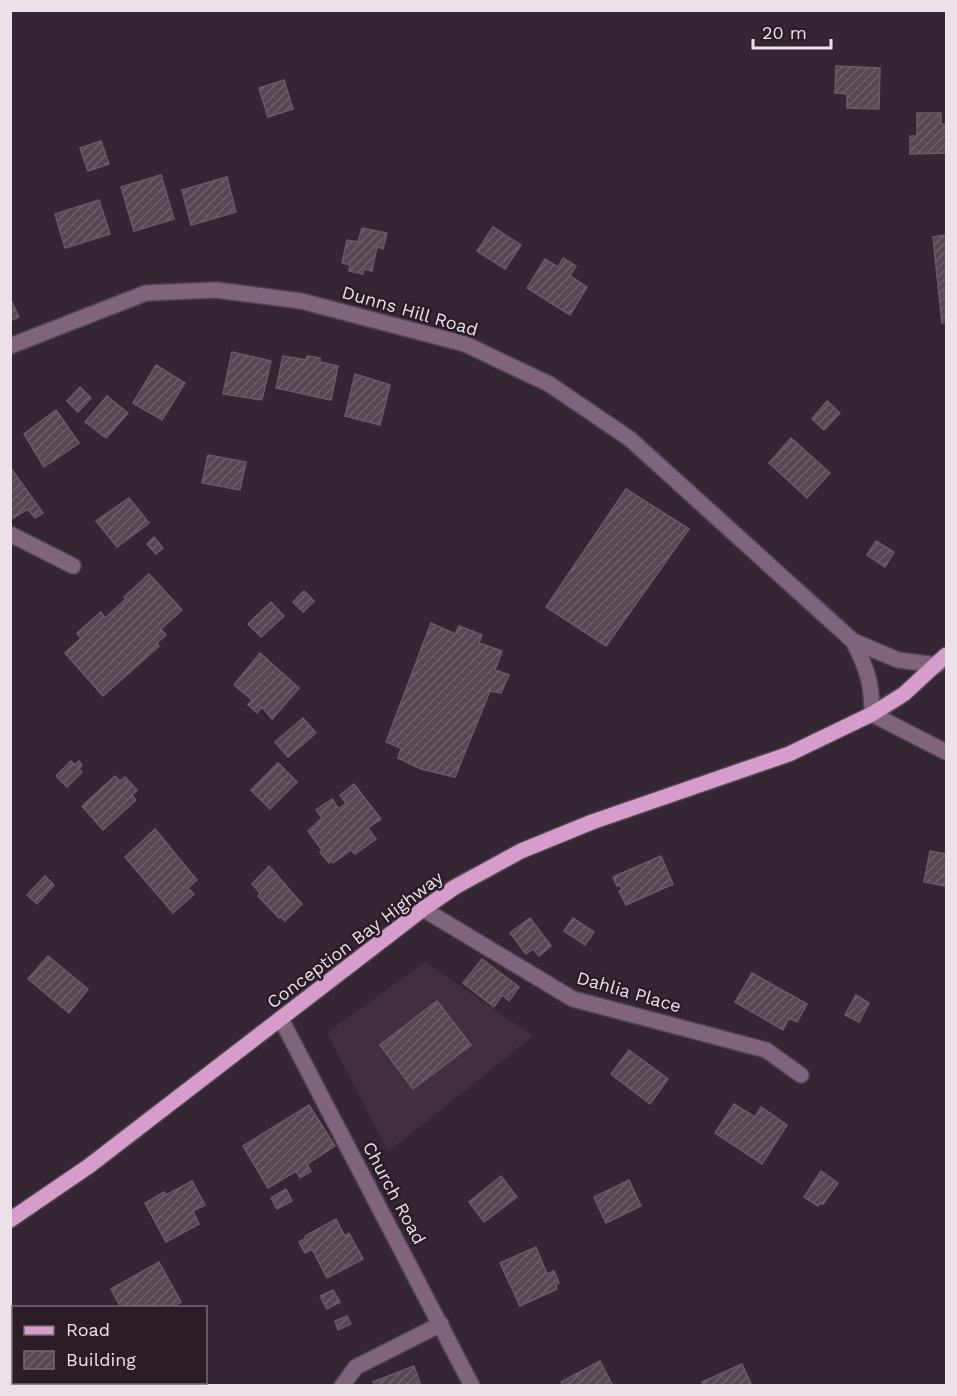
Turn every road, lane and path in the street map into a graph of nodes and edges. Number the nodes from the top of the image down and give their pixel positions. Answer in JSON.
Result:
{"nodes":[{"id":1,"x":10,"y":346,"type":"edge"},
{"id":2,"x":10,"y":534,"type":"edge"},
{"id":3,"x":73,"y":566,"type":"dead end"},
{"id":4,"x":853,"y":641,"type":"junction"},
{"id":5,"x":942,"y":660,"type":"edge"},
{"id":6,"x":872,"y":714,"type":"junction"},
{"id":7,"x":946,"y":752,"type":"edge"},
{"id":8,"x":423,"y":909,"type":"junction"},
{"id":9,"x":281,"y":1019,"type":"junction"},
{"id":10,"x":801,"y":1075,"type":"dead end"},
{"id":11,"x":10,"y":1220,"type":"edge"},
{"id":12,"x":441,"y":1324,"type":"junction"},
{"id":13,"x":342,"y":1386,"type":"edge"},
{"id":14,"x":472,"y":1386,"type":"edge"}],
"edges":[{"from":1,"to":4,"type":"street","name":"Dunns Hill Road"},
{"from":2,"to":3,"type":"street"},
{"from":4,"to":5,"type":"street","name":"Dunns Hill Road"},
{"from":4,"to":6,"type":"street","name":"Dunns Hill Road"},
{"from":5,"to":6,"type":"main road","name":"Conception Bay Highway"},
{"from":6,"to":7,"type":"street"},
{"from":6,"to":8,"type":"main road","name":"Conception Bay Highway"},
{"from":8,"to":9,"type":"main road","name":"Conception Bay Highway"},
{"from":8,"to":10,"type":"street","name":"Dahlia Place"},
{"from":9,"to":11,"type":"main road","name":"Conception Bay Highway"},
{"from":9,"to":12,"type":"street","name":"Church Road"},
{"from":12,"to":13,"type":"street"},
{"from":12,"to":14,"type":"street","name":"Church Road"}]}
